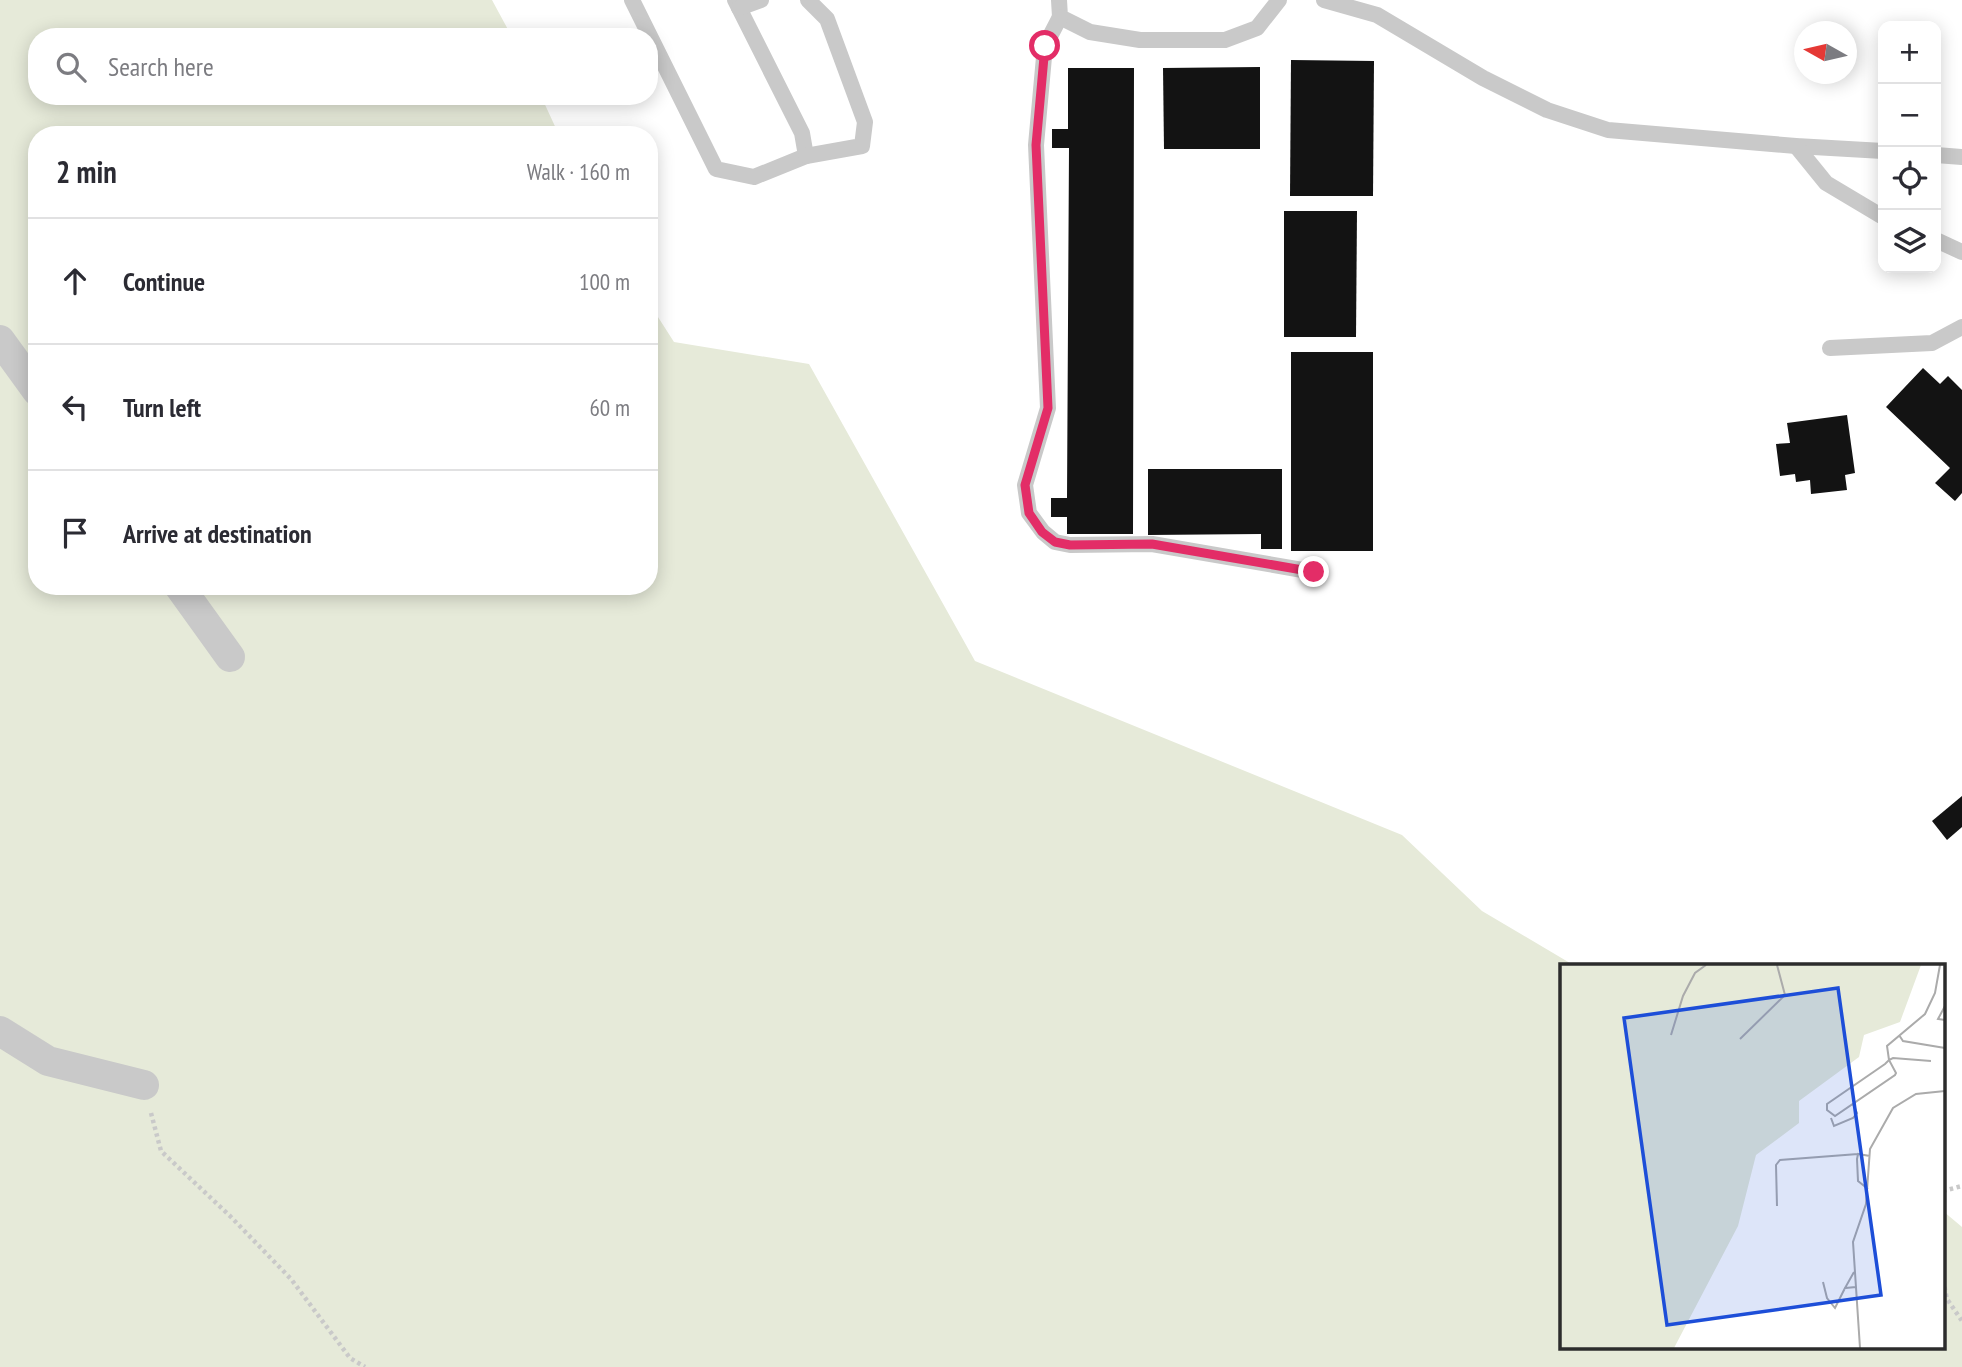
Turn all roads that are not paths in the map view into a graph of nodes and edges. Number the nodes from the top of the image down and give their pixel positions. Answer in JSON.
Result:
{"nodes":[{"id":1,"x":632,"y":0,"type":"edge"},
{"id":2,"x":761,"y":0,"type":"edge"},
{"id":3,"x":808,"y":0,"type":"edge"},
{"id":4,"x":1059,"y":0,"type":"edge"},
{"id":5,"x":1279,"y":0,"type":"edge"},
{"id":6,"x":1324,"y":0,"type":"edge"},
{"id":7,"x":737,"y":4,"type":"edge"},
{"id":8,"x":1060,"y":17,"type":"junction"},
{"id":9,"x":646,"y":28,"type":"edge"},
{"id":10,"x":658,"y":52,"type":"edge"},
{"id":11,"x":1796,"y":146,"type":"junction"},
{"id":12,"x":1878,"y":151,"type":"edge"},
{"id":13,"x":1941,"y":155,"type":"edge"},
{"id":14,"x":806,"y":156,"type":"junction"},
{"id":15,"x":1962,"y":157,"type":"edge"},
{"id":16,"x":1878,"y":214,"type":"edge"},
{"id":17,"x":1941,"y":242,"type":"edge"},
{"id":18,"x":1962,"y":252,"type":"edge"},
{"id":19,"x":1962,"y":327,"type":"edge"},
{"id":20,"x":0,"y":340,"type":"edge"},
{"id":21,"x":1830,"y":348,"type":"dead end"},
{"id":22,"x":28,"y":379,"type":"edge"},
{"id":23,"x":1314,"y":572,"type":"dead end"},
{"id":24,"x":185,"y":595,"type":"edge"},
{"id":25,"x":230,"y":657,"type":"dead end"},
{"id":26,"x":0,"y":1031,"type":"edge"},
{"id":27,"x":144,"y":1086,"type":"road end"}],
"edges":[{"from":1,"to":9,"type":"lane"},
{"from":2,"to":7,"type":"lane"},
{"from":3,"to":14,"type":"lane"},
{"from":4,"to":8,"type":"lane"},
{"from":5,"to":8,"type":"lane"},
{"from":6,"to":11,"type":"lane"},
{"from":7,"to":14,"type":"lane"},
{"from":8,"to":23,"type":"lane"},
{"from":10,"to":14,"type":"lane"},
{"from":11,"to":12,"type":"lane"},
{"from":11,"to":16,"type":"lane"},
{"from":13,"to":15,"type":"lane"},
{"from":17,"to":18,"type":"lane"},
{"from":19,"to":21,"type":"lane"},
{"from":20,"to":22,"type":"street"},
{"from":24,"to":25,"type":"street"},
{"from":26,"to":27,"type":"street"}]}
